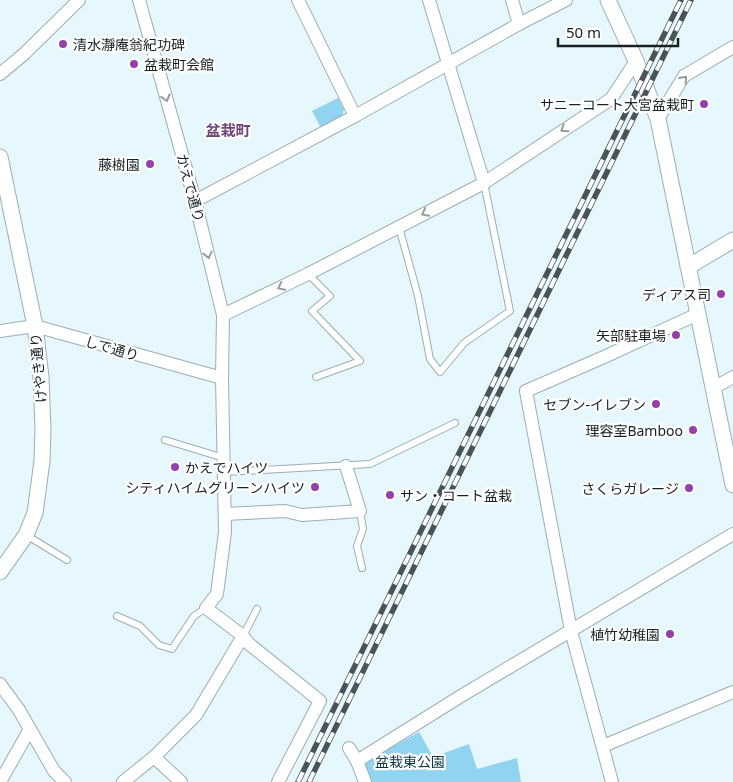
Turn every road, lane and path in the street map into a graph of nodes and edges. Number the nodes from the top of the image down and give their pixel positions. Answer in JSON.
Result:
{"nodes":[{"id":1,"x":79,"y":0,"type":"edge"},
{"id":2,"x":139,"y":0,"type":"edge"},
{"id":3,"x":298,"y":0,"type":"edge"},
{"id":4,"x":429,"y":0,"type":"edge"},
{"id":5,"x":512,"y":0,"type":"edge"},
{"id":6,"x":566,"y":0,"type":"edge"},
{"id":7,"x":608,"y":0,"type":"edge"},
{"id":8,"x":519,"y":24,"type":"junction"},
{"id":9,"x":733,"y":47,"type":"edge"},
{"id":10,"x":636,"y":61,"type":"junction"},
{"id":11,"x":449,"y":64,"type":"junction"},
{"id":12,"x":0,"y":74,"type":"edge"},
{"id":13,"x":356,"y":116,"type":"junction"},
{"id":14,"x":658,"y":120,"type":"junction"},
{"id":15,"x":0,"y":159,"type":"edge"},
{"id":16,"x":484,"y":183,"type":"junction"},
{"id":17,"x":195,"y":201,"type":"junction"},
{"id":18,"x":399,"y":227,"type":"junction"},
{"id":19,"x":733,"y":240,"type":"edge"},
{"id":20,"x":688,"y":267,"type":"junction"},
{"id":21,"x":308,"y":274,"type":"junction"},
{"id":22,"x":698,"y":314,"type":"junction"},
{"id":23,"x":224,"y":315,"type":"junction"},
{"id":24,"x":35,"y":326,"type":"junction"},
{"id":25,"x":0,"y":331,"type":"edge"},
{"id":26,"x":316,"y":377,"type":"dead end"},
{"id":27,"x":733,"y":377,"type":"edge"},
{"id":28,"x":222,"y":378,"type":"junction"},
{"id":29,"x":712,"y":389,"type":"junction"},
{"id":30,"x":455,"y":423,"type":"dead end"},
{"id":31,"x":165,"y":440,"type":"dead end"},
{"id":32,"x":224,"y":458,"type":"junction"},
{"id":33,"x":346,"y":466,"type":"junction"},
{"id":34,"x":225,"y":472,"type":"junction"},
{"id":35,"x":733,"y":484,"type":"edge"},
{"id":36,"x":360,"y":511,"type":"junction"},
{"id":37,"x":225,"y":514,"type":"junction"},
{"id":38,"x":733,"y":534,"type":"edge"},
{"id":39,"x":26,"y":535,"type":"junction"},
{"id":40,"x":67,"y":560,"type":"dead end"},
{"id":41,"x":362,"y":568,"type":"dead end"},
{"id":42,"x":0,"y":572,"type":"edge"},
{"id":43,"x":206,"y":608,"type":"junction"},
{"id":44,"x":257,"y":609,"type":"dead end"},
{"id":45,"x":117,"y":616,"type":"dead end"},
{"id":46,"x":571,"y":631,"type":"junction"},
{"id":47,"x":242,"y":636,"type":"junction"},
{"id":48,"x":0,"y":684,"type":"edge"},
{"id":49,"x":733,"y":692,"type":"edge"},
{"id":50,"x":30,"y":729,"type":"junction"},
{"id":51,"x":603,"y":746,"type":"junction"},
{"id":52,"x":349,"y":748,"type":"dead end"},
{"id":53,"x":154,"y":756,"type":"junction"},
{"id":54,"x":357,"y":761,"type":"junction"},
{"id":55,"x":0,"y":782,"type":"edge"},
{"id":56,"x":65,"y":782,"type":"edge"},
{"id":57,"x":123,"y":782,"type":"edge"},
{"id":58,"x":181,"y":782,"type":"edge"},
{"id":59,"x":278,"y":782,"type":"edge"},
{"id":60,"x":365,"y":782,"type":"edge"},
{"id":61,"x":612,"y":782,"type":"edge"}],
"edges":[{"from":1,"to":12,"type":"street"},
{"from":2,"to":17,"type":"street","name":"かえで通り","one_way":true},
{"from":3,"to":13,"type":"street"},
{"from":4,"to":11,"type":"street"},
{"from":5,"to":8,"type":"street"},
{"from":6,"to":8,"type":"street"},
{"from":7,"to":10,"type":"street"},
{"from":8,"to":11,"type":"street"},
{"from":14,"to":9,"type":"street","one_way":true},
{"from":10,"to":14,"type":"street"},
{"from":10,"to":16,"type":"street","one_way":true},
{"from":11,"to":13,"type":"street"},
{"from":11,"to":16,"type":"street"},
{"from":13,"to":17,"type":"street"},
{"from":14,"to":20,"type":"street"},
{"from":15,"to":24,"type":"street","name":"けやき通り"},
{"from":16,"to":18,"type":"street","one_way":true},
{"from":16,"to":18,"type":"lane"},
{"from":17,"to":23,"type":"street","name":"かえで通り","one_way":true},
{"from":18,"to":21,"type":"street"},
{"from":19,"to":20,"type":"street"},
{"from":20,"to":22,"type":"street"},
{"from":21,"to":23,"type":"street","one_way":true},
{"from":21,"to":26,"type":"lane"},
{"from":22,"to":29,"type":"street"},
{"from":22,"to":46,"type":"street"},
{"from":23,"to":28,"type":"street","name":"かえで通り"},
{"from":24,"to":25,"type":"street","name":"しで通り"},
{"from":24,"to":28,"type":"street","name":"しで通り"},
{"from":24,"to":39,"type":"street","name":"けやき通り"},
{"from":27,"to":29,"type":"street"},
{"from":28,"to":32,"type":"street","name":"かえで通り"},
{"from":29,"to":35,"type":"street"},
{"from":30,"to":33,"type":"lane"},
{"from":31,"to":32,"type":"lane"},
{"from":32,"to":34,"type":"street","name":"かえで通り"},
{"from":33,"to":34,"type":"lane"},
{"from":33,"to":36,"type":"street"},
{"from":34,"to":37,"type":"street","name":"かえで通り"},
{"from":36,"to":37,"type":"street"},
{"from":36,"to":41,"type":"lane"},
{"from":37,"to":43,"type":"street","name":"かえで通り"},
{"from":38,"to":46,"type":"street"},
{"from":39,"to":40,"type":"lane"},
{"from":39,"to":42,"type":"street","name":"けやき通り"},
{"from":43,"to":45,"type":"lane"},
{"from":43,"to":47,"type":"street"},
{"from":44,"to":47,"type":"lane"},
{"from":46,"to":51,"type":"street"},
{"from":46,"to":54,"type":"street"},
{"from":47,"to":53,"type":"street"},
{"from":47,"to":59,"type":"street"},
{"from":48,"to":50,"type":"street"},
{"from":49,"to":51,"type":"street"},
{"from":50,"to":55,"type":"street"},
{"from":50,"to":56,"type":"street"},
{"from":51,"to":61,"type":"street"},
{"from":52,"to":54,"type":"street"},
{"from":53,"to":57,"type":"street"},
{"from":53,"to":58,"type":"street"},
{"from":54,"to":60,"type":"street"}]}
